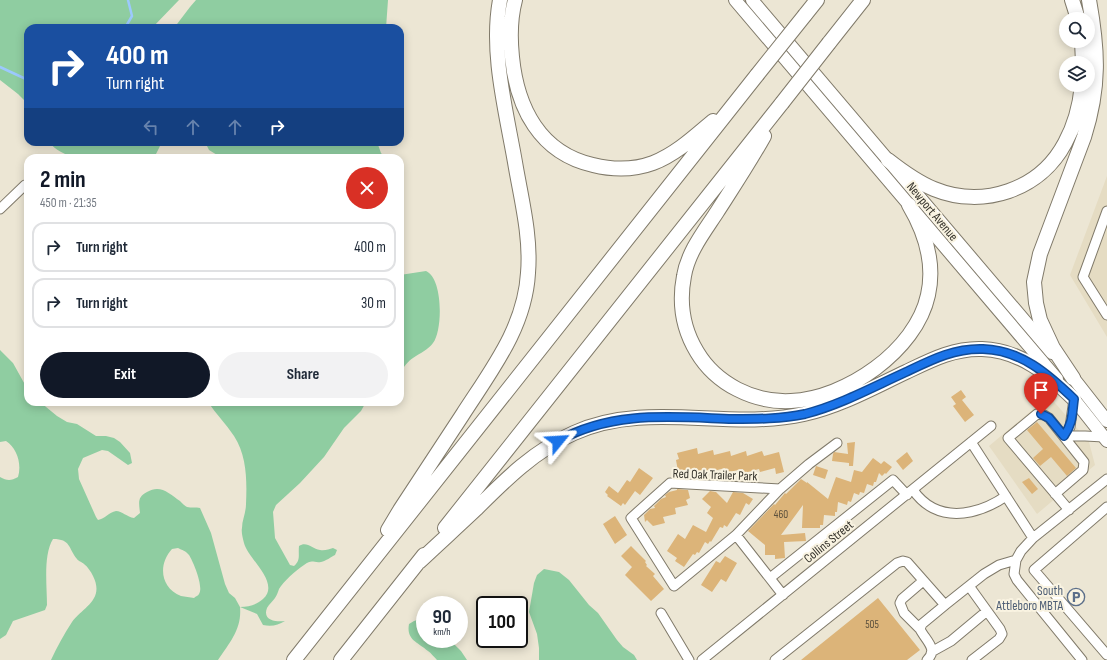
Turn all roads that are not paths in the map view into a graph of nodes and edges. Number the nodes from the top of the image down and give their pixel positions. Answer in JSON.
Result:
{"nodes":[{"id":1,"x":500,"y":0,"type":"edge"},
{"id":2,"x":515,"y":0,"type":"edge"},
{"id":3,"x":735,"y":0,"type":"edge"},
{"id":4,"x":752,"y":0,"type":"edge"},
{"id":5,"x":817,"y":0,"type":"edge"},
{"id":6,"x":863,"y":0,"type":"edge"},
{"id":7,"x":870,"y":0,"type":"edge"},
{"id":8,"x":1072,"y":0,"type":"edge"},
{"id":9,"x":1089,"y":0,"type":"edge"},
{"id":10,"x":1076,"y":12,"type":"edge"},
{"id":11,"x":852,"y":14,"type":"junction"},
{"id":12,"x":1081,"y":92,"type":"edge"},
{"id":13,"x":736,"y":102,"type":"junction"},
{"id":14,"x":782,"y":103,"type":"junction"},
{"id":15,"x":888,"y":160,"type":"junction"},
{"id":16,"x":24,"y":186,"type":"edge"},
{"id":17,"x":909,"y":204,"type":"junction"},
{"id":18,"x":0,"y":209,"type":"edge"},
{"id":19,"x":1107,"y":211,"type":"edge"},
{"id":20,"x":1107,"y":315,"type":"edge"},
{"id":21,"x":1073,"y":378,"type":"junction"},
{"id":22,"x":1074,"y":399,"type":"junction"},
{"id":23,"x":1107,"y":421,"type":"edge"},
{"id":24,"x":991,"y":426,"type":"dead end"},
{"id":25,"x":1064,"y":436,"type":"junction"},
{"id":26,"x":1106,"y":439,"type":"edge"},
{"id":27,"x":971,"y":442,"type":"junction"},
{"id":28,"x":837,"y":443,"type":"dead end"},
{"id":29,"x":1107,"y":479,"type":"edge"},
{"id":30,"x":780,"y":489,"type":"junction"},
{"id":31,"x":910,"y":492,"type":"junction"},
{"id":32,"x":1055,"y":494,"type":"junction"},
{"id":33,"x":1006,"y":496,"type":"junction"},
{"id":34,"x":1107,"y":507,"type":"edge"},
{"id":35,"x":1068,"y":510,"type":"junction"},
{"id":36,"x":736,"y":535,"type":"junction"},
{"id":37,"x":1033,"y":538,"type":"junction"},
{"id":38,"x":1016,"y":560,"type":"junction"},
{"id":39,"x":418,"y":562,"type":"junction"},
{"id":40,"x":363,"y":573,"type":"junction"},
{"id":41,"x":770,"y":578,"type":"junction"},
{"id":42,"x":923,"y":581,"type":"junction"},
{"id":43,"x":969,"y":586,"type":"junction"},
{"id":44,"x":783,"y":595,"type":"junction"},
{"id":45,"x":945,"y":605,"type":"junction"},
{"id":46,"x":987,"y":611,"type":"junction"},
{"id":47,"x":661,"y":613,"type":"dead end"},
{"id":48,"x":920,"y":629,"type":"junction"},
{"id":49,"x":932,"y":651,"type":"junction"},
{"id":50,"x":1107,"y":655,"type":"edge"},
{"id":51,"x":1080,"y":659,"type":"edge"},
{"id":52,"x":294,"y":660,"type":"edge"},
{"id":53,"x":341,"y":660,"type":"edge"},
{"id":54,"x":689,"y":660,"type":"edge"},
{"id":55,"x":702,"y":660,"type":"edge"},
{"id":56,"x":776,"y":660,"type":"edge"},
{"id":57,"x":927,"y":660,"type":"edge"},
{"id":58,"x":972,"y":660,"type":"edge"}],
"edges":[{"from":1,"to":40,"type":"highway"},
{"from":2,"to":13,"type":"highway"},
{"from":3,"to":17,"type":"main road","name":"Newport Avenue"},
{"from":4,"to":15,"type":"main road","name":"Newport Avenue"},
{"from":5,"to":13,"type":"highway","bridge":true},
{"from":6,"to":11,"type":"highway"},
{"from":7,"to":11,"type":"highway"},
{"from":8,"to":10,"type":"highway"},
{"from":9,"to":21,"type":"highway"},
{"from":11,"to":14,"type":"highway","bridge":true},
{"from":12,"to":15,"type":"highway"},
{"from":13,"to":40,"type":"highway"},
{"from":14,"to":17,"type":"highway"},
{"from":14,"to":39,"type":"highway"},
{"from":15,"to":21,"type":"main road","name":"Newport Avenue"},
{"from":16,"to":18,"type":"street"},
{"from":17,"to":22,"type":"main road","name":"Newport Avenue"},
{"from":19,"to":20,"type":"street"},
{"from":21,"to":23,"type":"main road","name":"Newport Avenue"},
{"from":22,"to":25,"type":"street"},
{"from":22,"to":26,"type":"main road","name":"Newport Avenue"},
{"from":22,"to":39,"type":"highway"},
{"from":24,"to":27,"type":"street","name":"Collins Street"},
{"from":25,"to":26,"type":"street"},
{"from":25,"to":32,"type":"street"},
{"from":25,"to":32,"type":"street"},
{"from":27,"to":31,"type":"street","name":"Collins Street"},
{"from":27,"to":33,"type":"street"},
{"from":28,"to":30,"type":"street","name":"Red Oak Trailer Park"},
{"from":29,"to":35,"type":"street"},
{"from":30,"to":36,"type":"street","name":"Red Oak Trailer Park"},
{"from":30,"to":36,"type":"street","name":"Red Oak Trailer Park"},
{"from":31,"to":33,"type":"street"},
{"from":31,"to":41,"type":"street"},
{"from":31,"to":44,"type":"street","name":"Collins Street"},
{"from":32,"to":35,"type":"street"},
{"from":33,"to":37,"type":"street"},
{"from":34,"to":50,"type":"street"},
{"from":35,"to":37,"type":"street"},
{"from":36,"to":41,"type":"street"},
{"from":37,"to":38,"type":"street"},
{"from":38,"to":43,"type":"street"},
{"from":38,"to":51,"type":"street"},
{"from":39,"to":53,"type":"highway"},
{"from":40,"to":52,"type":"highway"},
{"from":41,"to":44,"type":"street"},
{"from":42,"to":45,"type":"street"},
{"from":42,"to":48,"type":"street"},
{"from":42,"to":56,"type":"street"},
{"from":43,"to":45,"type":"street"},
{"from":43,"to":46,"type":"street"},
{"from":44,"to":55,"type":"street","name":"Collins Street"},
{"from":45,"to":48,"type":"street"},
{"from":46,"to":49,"type":"street"},
{"from":46,"to":58,"type":"street"},
{"from":47,"to":54,"type":"street"},
{"from":48,"to":49,"type":"street"},
{"from":49,"to":57,"type":"street"}]}
